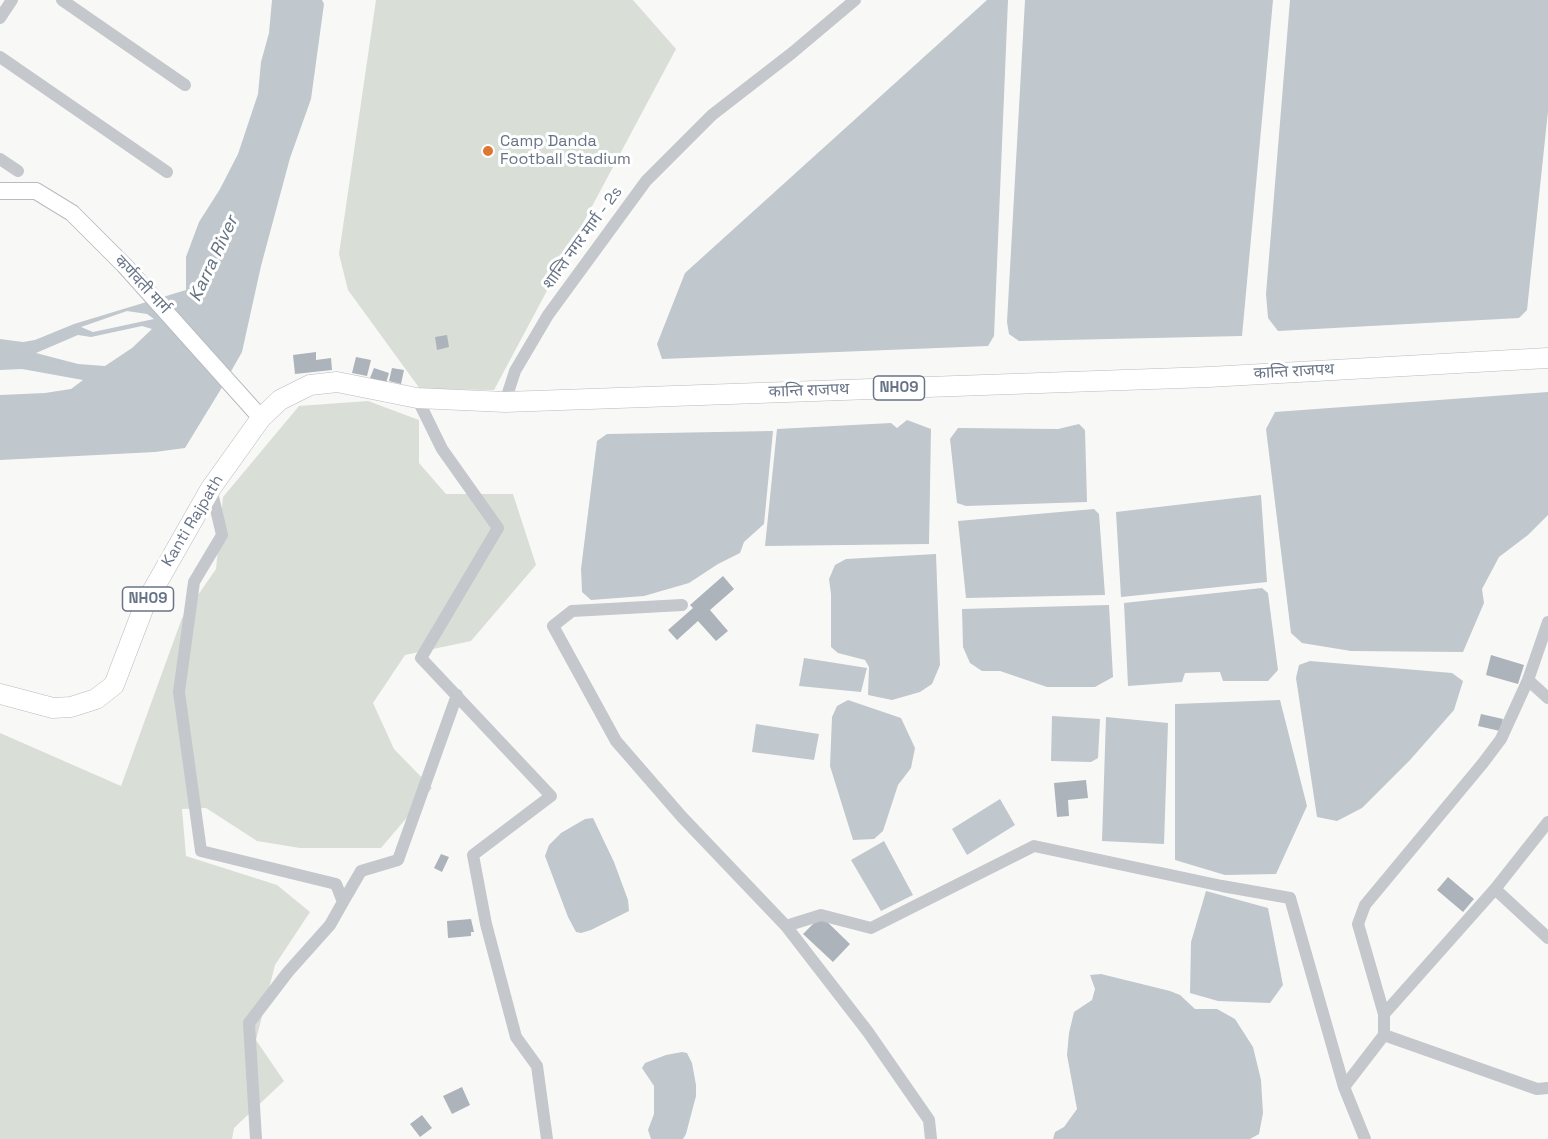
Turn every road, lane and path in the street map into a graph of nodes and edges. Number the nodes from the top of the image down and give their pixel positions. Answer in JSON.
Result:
{"nodes":[{"id":1,"x":12,"y":0,"type":"edge"},
{"id":2,"x":62,"y":0,"type":"edge"},
{"id":3,"x":855,"y":0,"type":"edge"},
{"id":4,"x":0,"y":18,"type":"edge"},
{"id":5,"x":0,"y":57,"type":"edge"},
{"id":6,"x":185,"y":85,"type":"dead end"},
{"id":7,"x":0,"y":159,"type":"edge"},
{"id":8,"x":18,"y":171,"type":"dead end"},
{"id":9,"x":167,"y":172,"type":"dead end"},
{"id":10,"x":0,"y":191,"type":"edge"},
{"id":11,"x":1548,"y":357,"type":"edge"},
{"id":12,"x":417,"y":398,"type":"junction"},
{"id":13,"x":505,"y":402,"type":"junction"},
{"id":14,"x":261,"y":418,"type":"junction"},
{"id":15,"x":211,"y":488,"type":"junction"},
{"id":16,"x":682,"y":605,"type":"dead end"},
{"id":17,"x":1548,"y":621,"type":"edge"},
{"id":18,"x":1527,"y":680,"type":"junction"},
{"id":19,"x":0,"y":694,"type":"edge"},
{"id":20,"x":457,"y":695,"type":"junction"},
{"id":21,"x":1548,"y":698,"type":"edge"},
{"id":22,"x":1548,"y":822,"type":"edge"},
{"id":23,"x":1495,"y":889,"type":"junction"},
{"id":24,"x":344,"y":902,"type":"junction"},
{"id":25,"x":786,"y":926,"type":"junction"},
{"id":26,"x":1548,"y":938,"type":"edge"},
{"id":27,"x":1384,"y":1014,"type":"junction"},
{"id":28,"x":1384,"y":1035,"type":"junction"},
{"id":29,"x":1344,"y":1087,"type":"junction"},
{"id":30,"x":1548,"y":1088,"type":"edge"},
{"id":31,"x":256,"y":1139,"type":"edge"},
{"id":32,"x":547,"y":1139,"type":"edge"},
{"id":33,"x":931,"y":1139,"type":"edge"},
{"id":34,"x":1365,"y":1139,"type":"edge"}],
"edges":[{"from":1,"to":4,"type":"street"},
{"from":2,"to":6,"type":"street"},
{"from":3,"to":13,"type":"street","name":"शान्ति नगर मार्ग - 2s"},
{"from":5,"to":9,"type":"street"},
{"from":7,"to":8,"type":"street"},
{"from":10,"to":14,"type":"main road","name":"कर्णवती मार्ग"},
{"from":11,"to":13,"type":"main road","name":"कान्ति राजपथ","number":"NH09"},
{"from":12,"to":13,"type":"main road","name":"कान्ति राजपथ","number":"NH09"},
{"from":12,"to":14,"type":"main road","name":"कान्ति राजपथ","number":"NH09"},
{"from":12,"to":20,"type":"street"},
{"from":14,"to":15,"type":"main road","name":"Kanti Rajpath","number":"NH09"},
{"from":15,"to":19,"type":"main road","name":"Kanti Rajpath","number":"NH09"},
{"from":15,"to":24,"type":"street"},
{"from":16,"to":25,"type":"street"},
{"from":17,"to":18,"type":"street"},
{"from":18,"to":21,"type":"street"},
{"from":18,"to":27,"type":"street"},
{"from":20,"to":24,"type":"street"},
{"from":20,"to":32,"type":"street"},
{"from":22,"to":23,"type":"street"},
{"from":23,"to":26,"type":"street"},
{"from":23,"to":27,"type":"street"},
{"from":24,"to":31,"type":"street"},
{"from":25,"to":29,"type":"street"},
{"from":25,"to":33,"type":"street"},
{"from":27,"to":28,"type":"street"},
{"from":28,"to":29,"type":"street"},
{"from":28,"to":30,"type":"street"},
{"from":29,"to":34,"type":"street"}]}
